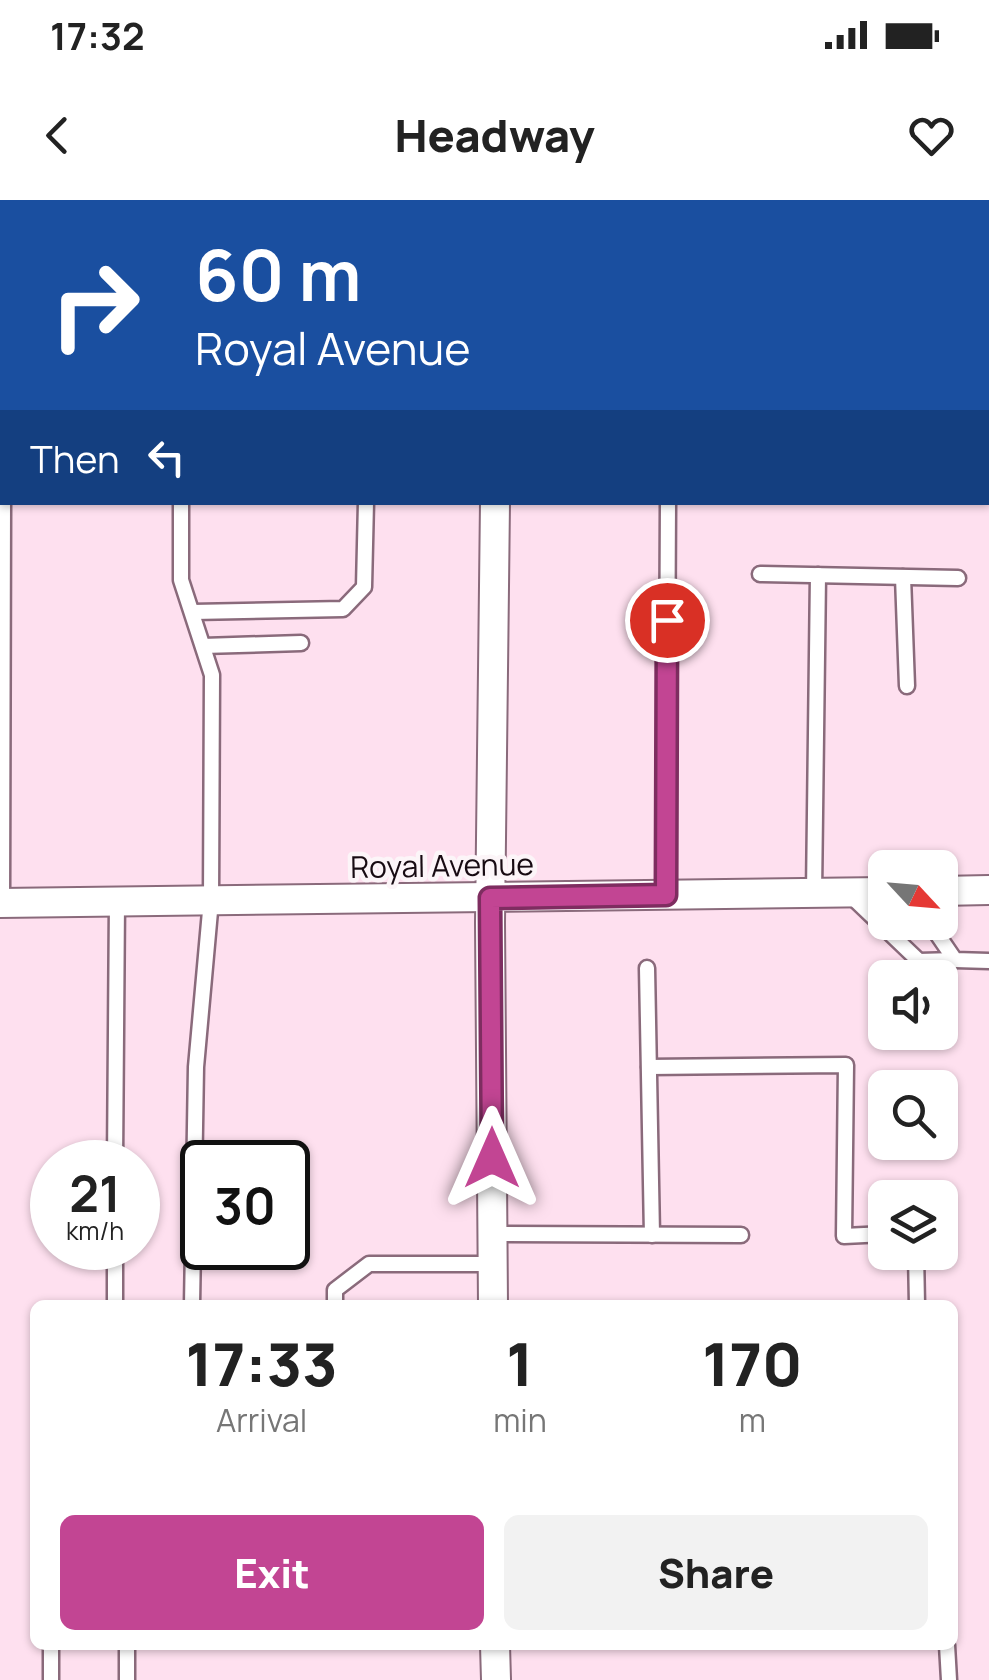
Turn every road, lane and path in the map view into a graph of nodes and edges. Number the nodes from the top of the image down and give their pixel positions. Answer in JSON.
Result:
{"nodes":[{"id":1,"x":3,"y":505,"type":"edge"},
{"id":2,"x":182,"y":505,"type":"edge"},
{"id":3,"x":366,"y":505,"type":"edge"},
{"id":4,"x":494,"y":505,"type":"edge"},
{"id":5,"x":668,"y":505,"type":"edge"},
{"id":6,"x":760,"y":574,"type":"dead end"},
{"id":7,"x":818,"y":576,"type":"junction"},
{"id":8,"x":903,"y":577,"type":"junction"},
{"id":9,"x":958,"y":578,"type":"dead end"},
{"id":10,"x":193,"y":612,"type":"junction"},
{"id":11,"x":301,"y":643,"type":"dead end"},
{"id":12,"x":203,"y":646,"type":"junction"},
{"id":13,"x":907,"y":686,"type":"dead end"},
{"id":14,"x":989,"y":890,"type":"edge"},
{"id":15,"x":958,"y":891,"type":"edge"},
{"id":16,"x":814,"y":892,"type":"junction"},
{"id":17,"x":846,"y":892,"type":"junction"},
{"id":18,"x":868,"y":892,"type":"edge"},
{"id":19,"x":666,"y":895,"type":"junction"},
{"id":20,"x":490,"y":898,"type":"junction"},
{"id":21,"x":211,"y":900,"type":"junction"},
{"id":22,"x":116,"y":902,"type":"junction"},
{"id":23,"x":1,"y":903,"type":"edge"},
{"id":24,"x":941,"y":940,"type":"edge"},
{"id":25,"x":918,"y":960,"type":"edge"},
{"id":26,"x":955,"y":960,"type":"edge"},
{"id":27,"x":958,"y":960,"type":"edge"},
{"id":28,"x":989,"y":960,"type":"edge"},
{"id":29,"x":648,"y":968,"type":"dead end"},
{"id":30,"x":649,"y":1067,"type":"junction"},
{"id":31,"x":115,"y":1140,"type":"edge"},
{"id":32,"x":492,"y":1234,"type":"junction"},
{"id":33,"x":652,"y":1234,"type":"junction"},
{"id":34,"x":740,"y":1234,"type":"dead end"},
{"id":35,"x":868,"y":1235,"type":"edge"},
{"id":36,"x":492,"y":1264,"type":"junction"},
{"id":37,"x":115,"y":1270,"type":"edge"},
{"id":38,"x":916,"y":1270,"type":"edge"},
{"id":39,"x":115,"y":1300,"type":"edge"},
{"id":40,"x":192,"y":1300,"type":"edge"},
{"id":41,"x":334,"y":1300,"type":"edge"},
{"id":42,"x":493,"y":1300,"type":"edge"},
{"id":43,"x":917,"y":1300,"type":"edge"},
{"id":44,"x":51,"y":1650,"type":"edge"},
{"id":45,"x":127,"y":1650,"type":"edge"},
{"id":46,"x":495,"y":1650,"type":"edge"},
{"id":47,"x":947,"y":1650,"type":"edge"},
{"id":48,"x":51,"y":1680,"type":"edge"},
{"id":49,"x":127,"y":1680,"type":"edge"},
{"id":50,"x":496,"y":1680,"type":"edge"},
{"id":51,"x":949,"y":1680,"type":"edge"}],
"edges":[{"from":1,"to":23,"type":"lane"},
{"from":2,"to":10,"type":"lane"},
{"from":3,"to":10,"type":"lane"},
{"from":4,"to":20,"type":"street"},
{"from":5,"to":19,"type":"lane"},
{"from":6,"to":7,"type":"lane"},
{"from":7,"to":8,"type":"lane"},
{"from":7,"to":16,"type":"lane"},
{"from":8,"to":9,"type":"lane"},
{"from":8,"to":13,"type":"lane"},
{"from":10,"to":12,"type":"lane"},
{"from":11,"to":12,"type":"lane"},
{"from":12,"to":21,"type":"lane"},
{"from":14,"to":15,"type":"street"},
{"from":16,"to":17,"type":"street","name":"Royal Avenue"},
{"from":16,"to":19,"type":"street","name":"Royal Avenue"},
{"from":17,"to":18,"type":"street","name":"Royal Avenue"},
{"from":17,"to":25,"type":"lane"},
{"from":19,"to":20,"type":"street","name":"Royal Avenue"},
{"from":20,"to":21,"type":"street","name":"Royal Avenue"},
{"from":20,"to":32,"type":"street"},
{"from":21,"to":22,"type":"street","name":"Royal Avenue"},
{"from":21,"to":40,"type":"lane"},
{"from":22,"to":23,"type":"street","name":"Royal Avenue"},
{"from":22,"to":31,"type":"lane"},
{"from":24,"to":26,"type":"lane"},
{"from":27,"to":28,"type":"lane"},
{"from":29,"to":30,"type":"lane"},
{"from":30,"to":33,"type":"lane"},
{"from":30,"to":35,"type":"lane"},
{"from":32,"to":33,"type":"lane"},
{"from":32,"to":36,"type":"street"},
{"from":33,"to":34,"type":"lane"},
{"from":36,"to":41,"type":"lane"},
{"from":36,"to":42,"type":"street"},
{"from":37,"to":39,"type":"lane"},
{"from":38,"to":43,"type":"lane"},
{"from":44,"to":48,"type":"lane"},
{"from":45,"to":49,"type":"lane"},
{"from":46,"to":50,"type":"street"},
{"from":47,"to":51,"type":"lane"}]}
